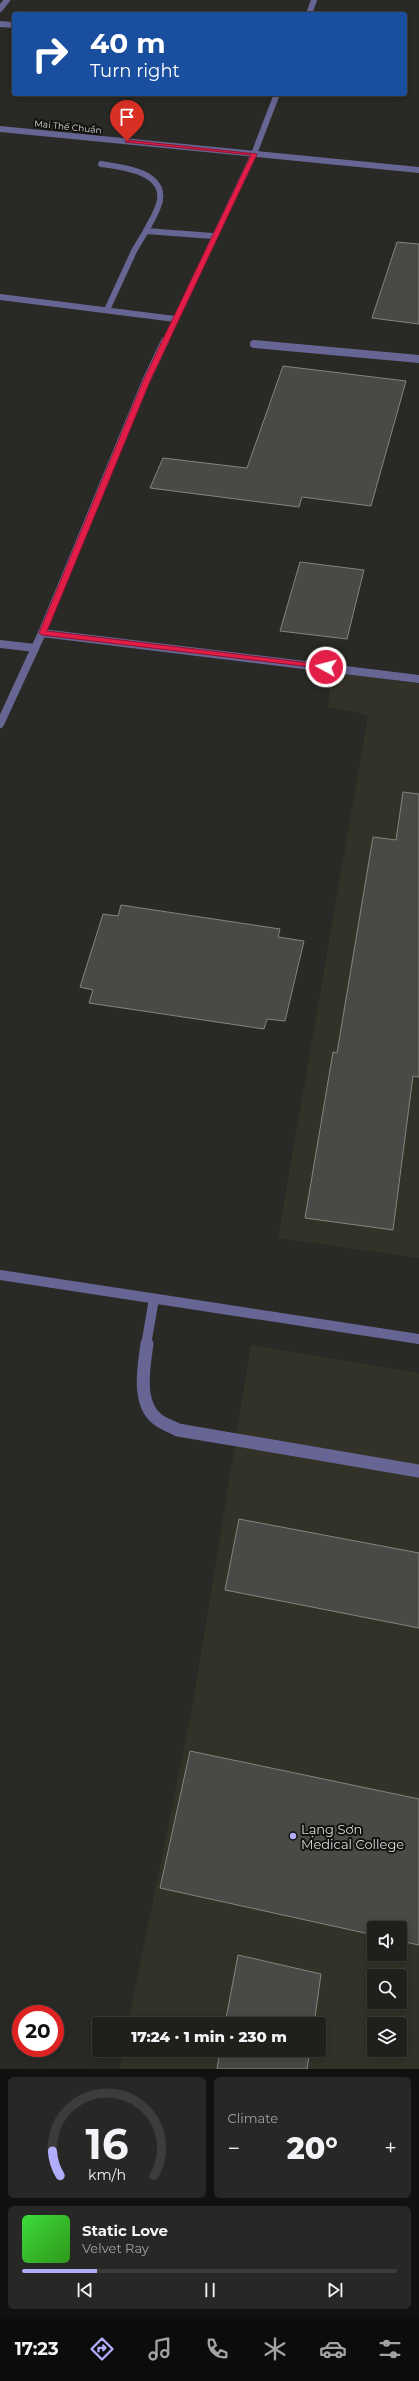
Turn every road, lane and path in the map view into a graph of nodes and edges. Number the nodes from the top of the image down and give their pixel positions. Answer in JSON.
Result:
{"nodes":[{"id":1,"x":7,"y":0,"type":"edge"},
{"id":2,"x":314,"y":0,"type":"edge"},
{"id":3,"x":0,"y":9,"type":"edge"},
{"id":4,"x":310,"y":12,"type":"edge"},
{"id":5,"x":0,"y":24,"type":"edge"},
{"id":6,"x":12,"y":26,"type":"edge"},
{"id":7,"x":276,"y":96,"type":"edge"},
{"id":8,"x":0,"y":129,"type":"edge"},
{"id":9,"x":254,"y":154,"type":"junction"},
{"id":10,"x":101,"y":164,"type":"dead end"},
{"id":11,"x":419,"y":170,"type":"edge"},
{"id":12,"x":146,"y":231,"type":"junction"},
{"id":13,"x":213,"y":236,"type":"junction"},
{"id":14,"x":0,"y":297,"type":"edge"},
{"id":15,"x":107,"y":310,"type":"junction"},
{"id":16,"x":175,"y":319,"type":"junction"},
{"id":17,"x":254,"y":344,"type":"dead end"},
{"id":18,"x":419,"y":359,"type":"edge"},
{"id":19,"x":42,"y":633,"type":"junction"},
{"id":20,"x":0,"y":644,"type":"edge"},
{"id":21,"x":35,"y":648,"type":"junction"},
{"id":22,"x":419,"y":679,"type":"edge"},
{"id":23,"x":0,"y":724,"type":"edge"},
{"id":24,"x":0,"y":1275,"type":"edge"},
{"id":25,"x":154,"y":1299,"type":"junction"},
{"id":26,"x":419,"y":1339,"type":"edge"},
{"id":27,"x":419,"y":1472,"type":"edge"}],
"edges":[{"from":1,"to":3,"type":"street"},
{"from":2,"to":4,"type":"street"},
{"from":5,"to":6,"type":"street"},
{"from":7,"to":9,"type":"street"},
{"from":8,"to":9,"type":"street","name":"Mai Thế Chuẩn"},
{"from":9,"to":11,"type":"street","name":"Mai Thế Chuẩn"},
{"from":9,"to":13,"type":"street"},
{"from":10,"to":12,"type":"street"},
{"from":12,"to":13,"type":"street"},
{"from":12,"to":15,"type":"street"},
{"from":13,"to":16,"type":"street"},
{"from":14,"to":15,"type":"street"},
{"from":15,"to":16,"type":"street"},
{"from":16,"to":19,"type":"street"},
{"from":17,"to":18,"type":"street"},
{"from":19,"to":21,"type":"street"},
{"from":19,"to":22,"type":"street"},
{"from":20,"to":21,"type":"street"},
{"from":21,"to":23,"type":"street"},
{"from":24,"to":25,"type":"street"},
{"from":25,"to":26,"type":"street"},
{"from":25,"to":27,"type":"street"}]}
